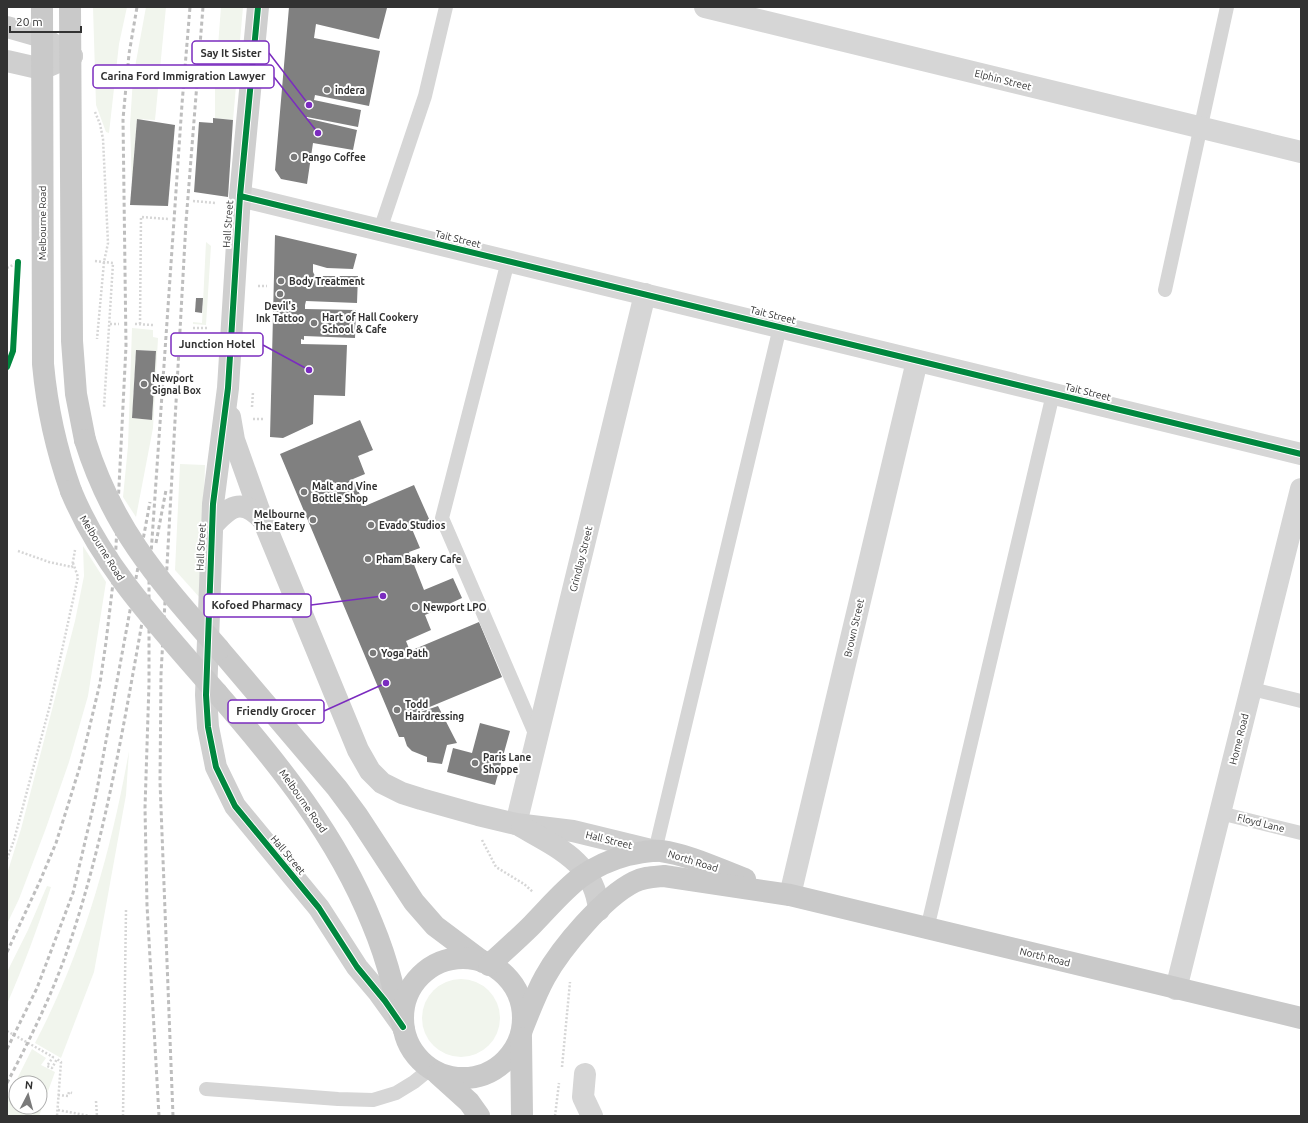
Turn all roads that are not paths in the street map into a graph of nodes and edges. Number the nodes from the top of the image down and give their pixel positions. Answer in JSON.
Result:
{"nodes":[{"id":1,"x":42,"y":7,"type":"edge"},
{"id":2,"x":70,"y":7,"type":"edge"},
{"id":3,"x":258,"y":7,"type":"edge"},
{"id":4,"x":446,"y":7,"type":"edge"},
{"id":5,"x":705,"y":7,"type":"edge"},
{"id":6,"x":1227,"y":7,"type":"edge"},
{"id":7,"x":7,"y":27,"type":"edge"},
{"id":8,"x":42,"y":37,"type":"junction"},
{"id":9,"x":72,"y":56,"type":"junction"},
{"id":10,"x":7,"y":61,"type":"edge"},
{"id":11,"x":42,"y":69,"type":"junction"},
{"id":12,"x":1200,"y":128,"type":"junction"},
{"id":13,"x":1301,"y":152,"type":"edge"},
{"id":14,"x":240,"y":196,"type":"junction"},
{"id":15,"x":380,"y":230,"type":"junction"},
{"id":16,"x":508,"y":261,"type":"junction"},
{"id":17,"x":1164,"y":290,"type":"dead end"},
{"id":18,"x":645,"y":294,"type":"junction"},
{"id":19,"x":780,"y":327,"type":"junction"},
{"id":20,"x":917,"y":361,"type":"junction"},
{"id":21,"x":228,"y":388,"type":"junction"},
{"id":22,"x":1053,"y":394,"type":"junction"},
{"id":23,"x":1301,"y":454,"type":"edge"},
{"id":24,"x":1301,"y":489,"type":"edge"},
{"id":25,"x":262,"y":519,"type":"junction"},
{"id":26,"x":212,"y":526,"type":"junction"},
{"id":27,"x":1294,"y":545,"type":"edge"},
{"id":28,"x":1252,"y":689,"type":"junction"},
{"id":29,"x":1301,"y":701,"type":"edge"},
{"id":30,"x":537,"y":738,"type":"junction"},
{"id":31,"x":1220,"y":813,"type":"junction"},
{"id":32,"x":516,"y":824,"type":"junction"},
{"id":33,"x":1301,"y":833,"type":"edge"},
{"id":34,"x":655,"y":851,"type":"junction"},
{"id":35,"x":586,"y":872,"type":"junction"},
{"id":36,"x":790,"y":895,"type":"junction"},
{"id":37,"x":599,"y":910,"type":"junction"},
{"id":38,"x":927,"y":929,"type":"junction"},
{"id":39,"x":486,"y":963,"type":"junction"},
{"id":40,"x":1176,"y":989,"type":"junction"},
{"id":41,"x":1301,"y":1018,"type":"edge"},
{"id":42,"x":404,"y":1028,"type":"junction"},
{"id":43,"x":522,"y":1031,"type":"junction"},
{"id":44,"x":432,"y":1070,"type":"junction"},
{"id":45,"x":585,"y":1074,"type":"dead end"},
{"id":46,"x":206,"y":1089,"type":"dead end"},
{"id":47,"x":479,"y":1116,"type":"edge"},
{"id":48,"x":522,"y":1116,"type":"edge"},
{"id":49,"x":592,"y":1116,"type":"edge"}],
"edges":[{"from":1,"to":8,"type":"main road","name":"Melbourne Road"},
{"from":2,"to":9,"type":"main road"},
{"from":3,"to":14,"type":"street","name":"Hall Street"},
{"from":4,"to":15,"type":"lane"},
{"from":5,"to":12,"type":"street","name":"Elphin Street"},
{"from":6,"to":12,"type":"lane"},
{"from":7,"to":8,"type":"street"},
{"from":8,"to":9,"type":"street"},
{"from":8,"to":11,"type":"main road","name":"Melbourne Road"},
{"from":9,"to":11,"type":"street"},
{"from":9,"to":39,"type":"main road","bridge":true},
{"from":10,"to":11,"type":"street"},
{"from":11,"to":42,"type":"main road","name":"Melbourne Road","bridge":true},
{"from":12,"to":13,"type":"street","name":"Elphin Street"},
{"from":12,"to":17,"type":"lane"},
{"from":14,"to":15,"type":"street","name":"Tait Street"},
{"from":14,"to":21,"type":"street","name":"Hall Street"},
{"from":15,"to":16,"type":"street","name":"Tait Street"},
{"from":16,"to":18,"type":"street","name":"Tait Street"},
{"from":16,"to":30,"type":"lane"},
{"from":18,"to":19,"type":"street","name":"Tait Street"},
{"from":18,"to":30,"type":"street","name":"Grindlay Street"},
{"from":19,"to":20,"type":"street","name":"Tait Street"},
{"from":19,"to":34,"type":"lane"},
{"from":20,"to":22,"type":"street","name":"Tait Street"},
{"from":20,"to":36,"type":"street","name":"Brown Street"},
{"from":21,"to":25,"type":"street","name":"Hall Street"},
{"from":21,"to":26,"type":"street","name":"Hall Street"},
{"from":22,"to":23,"type":"street","name":"Tait Street"},
{"from":22,"to":38,"type":"lane"},
{"from":24,"to":27,"type":"street","name":"Home Road"},
{"from":25,"to":26,"type":"street"},
{"from":25,"to":32,"type":"street","name":"Hall Street"},
{"from":26,"to":42,"type":"street","name":"Hall Street"},
{"from":27,"to":28,"type":"street","name":"Home Road"},
{"from":28,"to":29,"type":"lane"},
{"from":28,"to":31,"type":"street","name":"Home Road"},
{"from":30,"to":32,"type":"street","name":"Grindlay Street"},
{"from":31,"to":33,"type":"lane","name":"Floyd Lane"},
{"from":31,"to":40,"type":"street","name":"Home Road"},
{"from":32,"to":34,"type":"street","name":"Hall Street"},
{"from":32,"to":35,"type":"street","name":"Hall Street"},
{"from":34,"to":35,"type":"main road","name":"North Road"},
{"from":34,"to":36,"type":"main road","name":"North Road"},
{"from":35,"to":37,"type":"street","name":"Hall Street"},
{"from":35,"to":39,"type":"main road","name":"North Road"},
{"from":36,"to":37,"type":"main road","name":"North Road"},
{"from":36,"to":38,"type":"main road","name":"North Road"},
{"from":37,"to":43,"type":"main road","name":"North Road"},
{"from":38,"to":40,"type":"main road","name":"North Road"},
{"from":39,"to":42,"type":"main road"},
{"from":39,"to":43,"type":"main road"},
{"from":40,"to":41,"type":"main road","name":"North Road"},
{"from":42,"to":44,"type":"main road"},
{"from":43,"to":44,"type":"main road"},
{"from":43,"to":48,"type":"main road"},
{"from":44,"to":46,"type":"lane"},
{"from":44,"to":47,"type":"main road"},
{"from":45,"to":49,"type":"street"}]}
